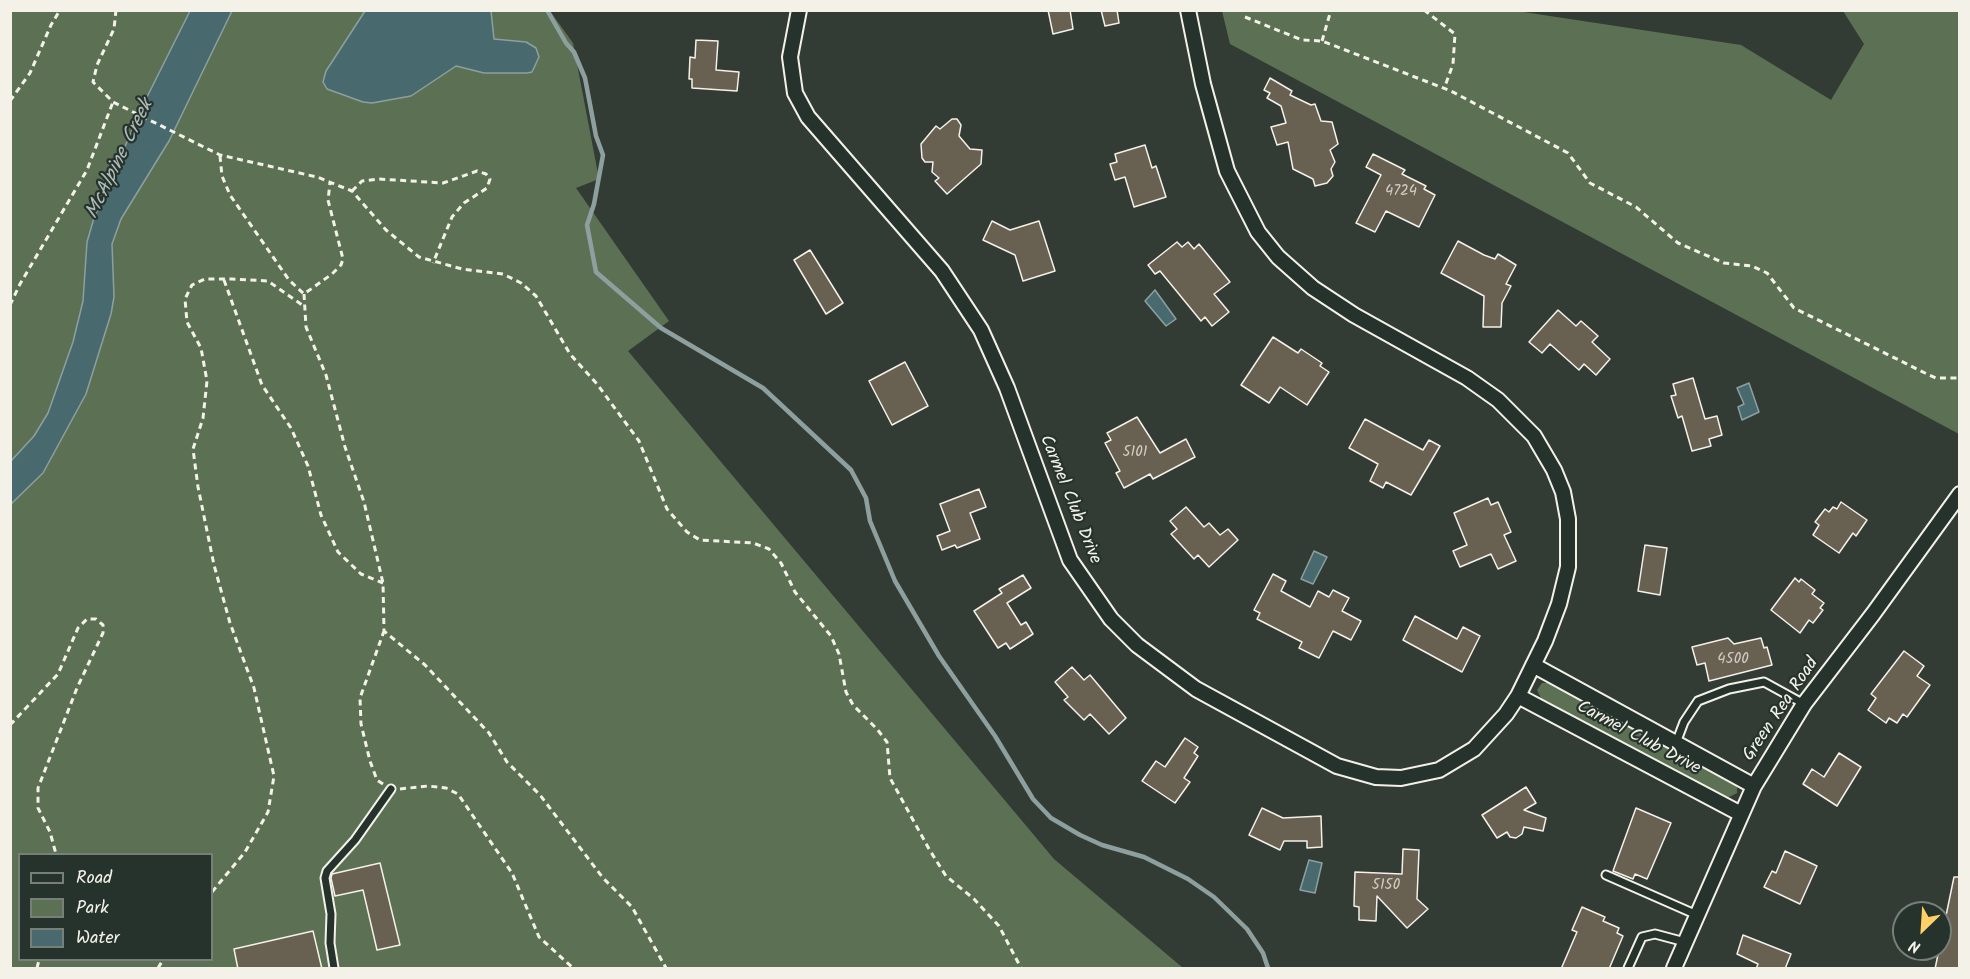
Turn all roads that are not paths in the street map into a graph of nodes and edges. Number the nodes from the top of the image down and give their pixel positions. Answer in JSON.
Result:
{"nodes":[{"id":1,"x":799,"y":10,"type":"edge"},
{"id":2,"x":1188,"y":10,"type":"edge"},
{"id":3,"x":1959,"y":494,"type":"edge"},
{"id":4,"x":1533,"y":665,"type":"junction"},
{"id":5,"x":1518,"y":696,"type":"junction"},
{"id":6,"x":1804,"y":704,"type":"junction"},
{"id":7,"x":1676,"y":744,"type":"junction"},
{"id":8,"x":1754,"y":786,"type":"junction"},
{"id":9,"x":391,"y":789,"type":"road end"},
{"id":10,"x":1742,"y":814,"type":"junction"},
{"id":11,"x":1606,"y":875,"type":"dead end"},
{"id":12,"x":1697,"y":915,"type":"junction"},
{"id":13,"x":1685,"y":942,"type":"junction"},
{"id":14,"x":334,"y":969,"type":"edge"},
{"id":15,"x":1628,"y":969,"type":"edge"},
{"id":16,"x":1674,"y":969,"type":"edge"}],
"edges":[{"from":1,"to":5,"type":"street","name":"Carmel Club Drive"},
{"from":2,"to":4,"type":"street","name":"Carmel Club Drive"},
{"from":3,"to":6,"type":"street","name":"Green Rea Road"},
{"from":4,"to":5,"type":"street","name":"Carmel Club Drive"},
{"from":4,"to":7,"type":"street","name":"Carmel Club Drive"},
{"from":5,"to":10,"type":"street","name":"Carmel Club Drive"},
{"from":6,"to":7,"type":"lane"},
{"from":6,"to":8,"type":"street","name":"Green Rea Road"},
{"from":7,"to":8,"type":"street","name":"Carmel Club Drive"},
{"from":8,"to":10,"type":"street","name":"Green Rea Road"},
{"from":9,"to":14,"type":"lane"},
{"from":10,"to":12,"type":"street","name":"Green Rea Road"},
{"from":11,"to":12,"type":"lane"},
{"from":12,"to":13,"type":"street","name":"Green Rea Road"},
{"from":13,"to":15,"type":"lane"},
{"from":13,"to":16,"type":"street","name":"Green Rea Road"}]}
